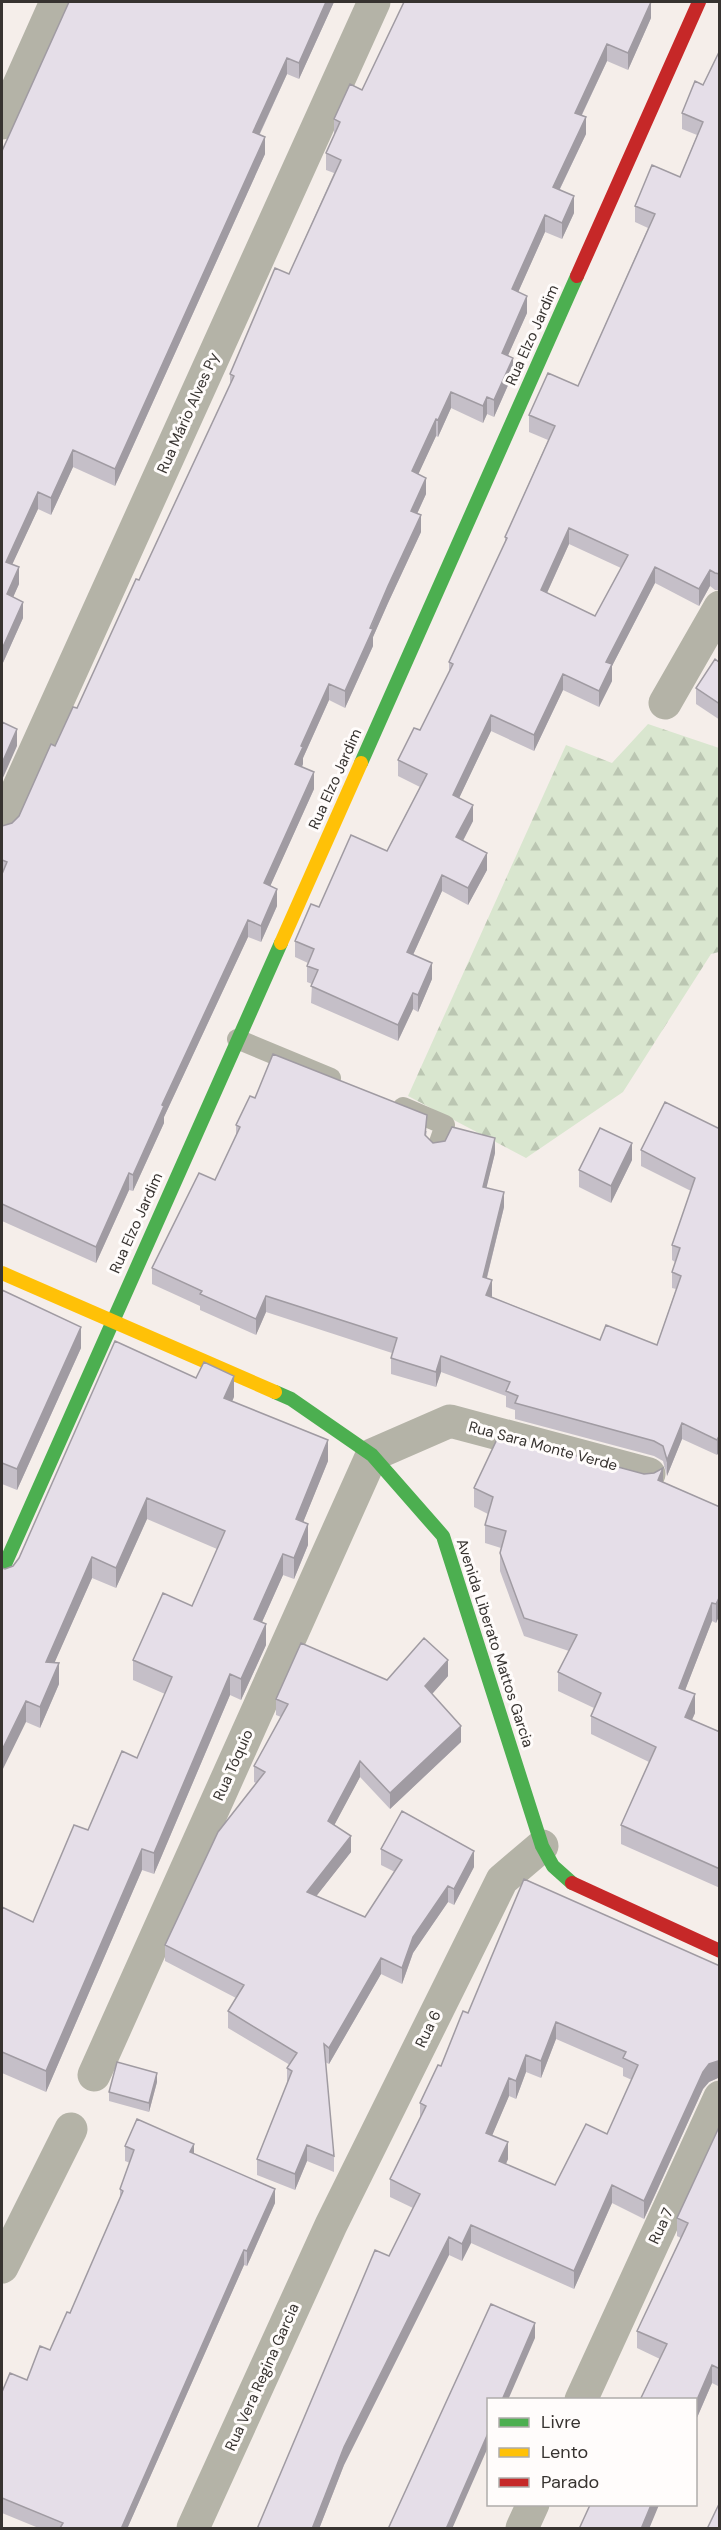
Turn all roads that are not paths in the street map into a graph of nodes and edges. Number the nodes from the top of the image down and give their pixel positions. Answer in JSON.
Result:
{"nodes":[{"id":1,"x":56,"y":2,"type":"edge"},
{"id":2,"x":374,"y":2,"type":"edge"},
{"id":3,"x":699,"y":2,"type":"edge"},
{"id":4,"x":2,"y":123,"type":"edge"},
{"id":5,"x":720,"y":607,"type":"edge"},
{"id":6,"x":665,"y":703,"type":"dead end"},
{"id":7,"x":2,"y":824,"type":"edge"},
{"id":8,"x":237,"y":1039,"type":"junction"},
{"id":9,"x":346,"y":1084,"type":"edge"},
{"id":10,"x":390,"y":1102,"type":"edge"},
{"id":11,"x":437,"y":1148,"type":"edge"},
{"id":12,"x":2,"y":1273,"type":"edge"},
{"id":13,"x":110,"y":1321,"type":"junction"},
{"id":14,"x":372,"y":1455,"type":"junction"},
{"id":15,"x":649,"y":1474,"type":"edge"},
{"id":16,"x":2,"y":1571,"type":"edge"},
{"id":17,"x":542,"y":1846,"type":"junction"},
{"id":18,"x":720,"y":1951,"type":"edge"},
{"id":19,"x":94,"y":2075,"type":"dead end"},
{"id":20,"x":720,"y":2097,"type":"edge"},
{"id":21,"x":71,"y":2129,"type":"dead end"},
{"id":22,"x":331,"y":2225,"type":"joint"},
{"id":23,"x":2,"y":2267,"type":"edge"},
{"id":24,"x":582,"y":2398,"type":"edge"},
{"id":25,"x":533,"y":2506,"type":"edge"},
{"id":26,"x":193,"y":2529,"type":"edge"},
{"id":27,"x":522,"y":2529,"type":"edge"}],
"edges":[{"from":1,"to":4,"type":"street"},
{"from":2,"to":7,"type":"street","name":"Rua Mário Alves Py"},
{"from":3,"to":8,"type":"street","name":"Rua Elzo Jardim"},
{"from":5,"to":6,"type":"street"},
{"from":8,"to":9,"type":"lane"},
{"from":8,"to":13,"type":"street","name":"Rua Elzo Jardim"},
{"from":10,"to":11,"type":"lane"},
{"from":12,"to":13,"type":"street","name":"Avenida Liberato Mattos Garcia"},
{"from":13,"to":14,"type":"street","name":"Avenida Liberato Mattos Garcia"},
{"from":13,"to":16,"type":"street","name":"Rua Elzo Jardim"},
{"from":14,"to":15,"type":"street","name":"Rua Sara Monte Verde"},
{"from":14,"to":17,"type":"street","name":"Avenida Liberato Mattos Garcia"},
{"from":14,"to":19,"type":"street","name":"Rua Tóquio"},
{"from":17,"to":18,"type":"street","name":"Avenida Liberato Mattos Garcia"},
{"from":17,"to":22,"type":"street","name":"Rua 6"},
{"from":20,"to":24,"type":"street","name":"Rua 7"},
{"from":21,"to":23,"type":"street"},
{"from":22,"to":26,"type":"street","name":"Rua Vera Regina Garcia"},
{"from":25,"to":27,"type":"street"}]}
